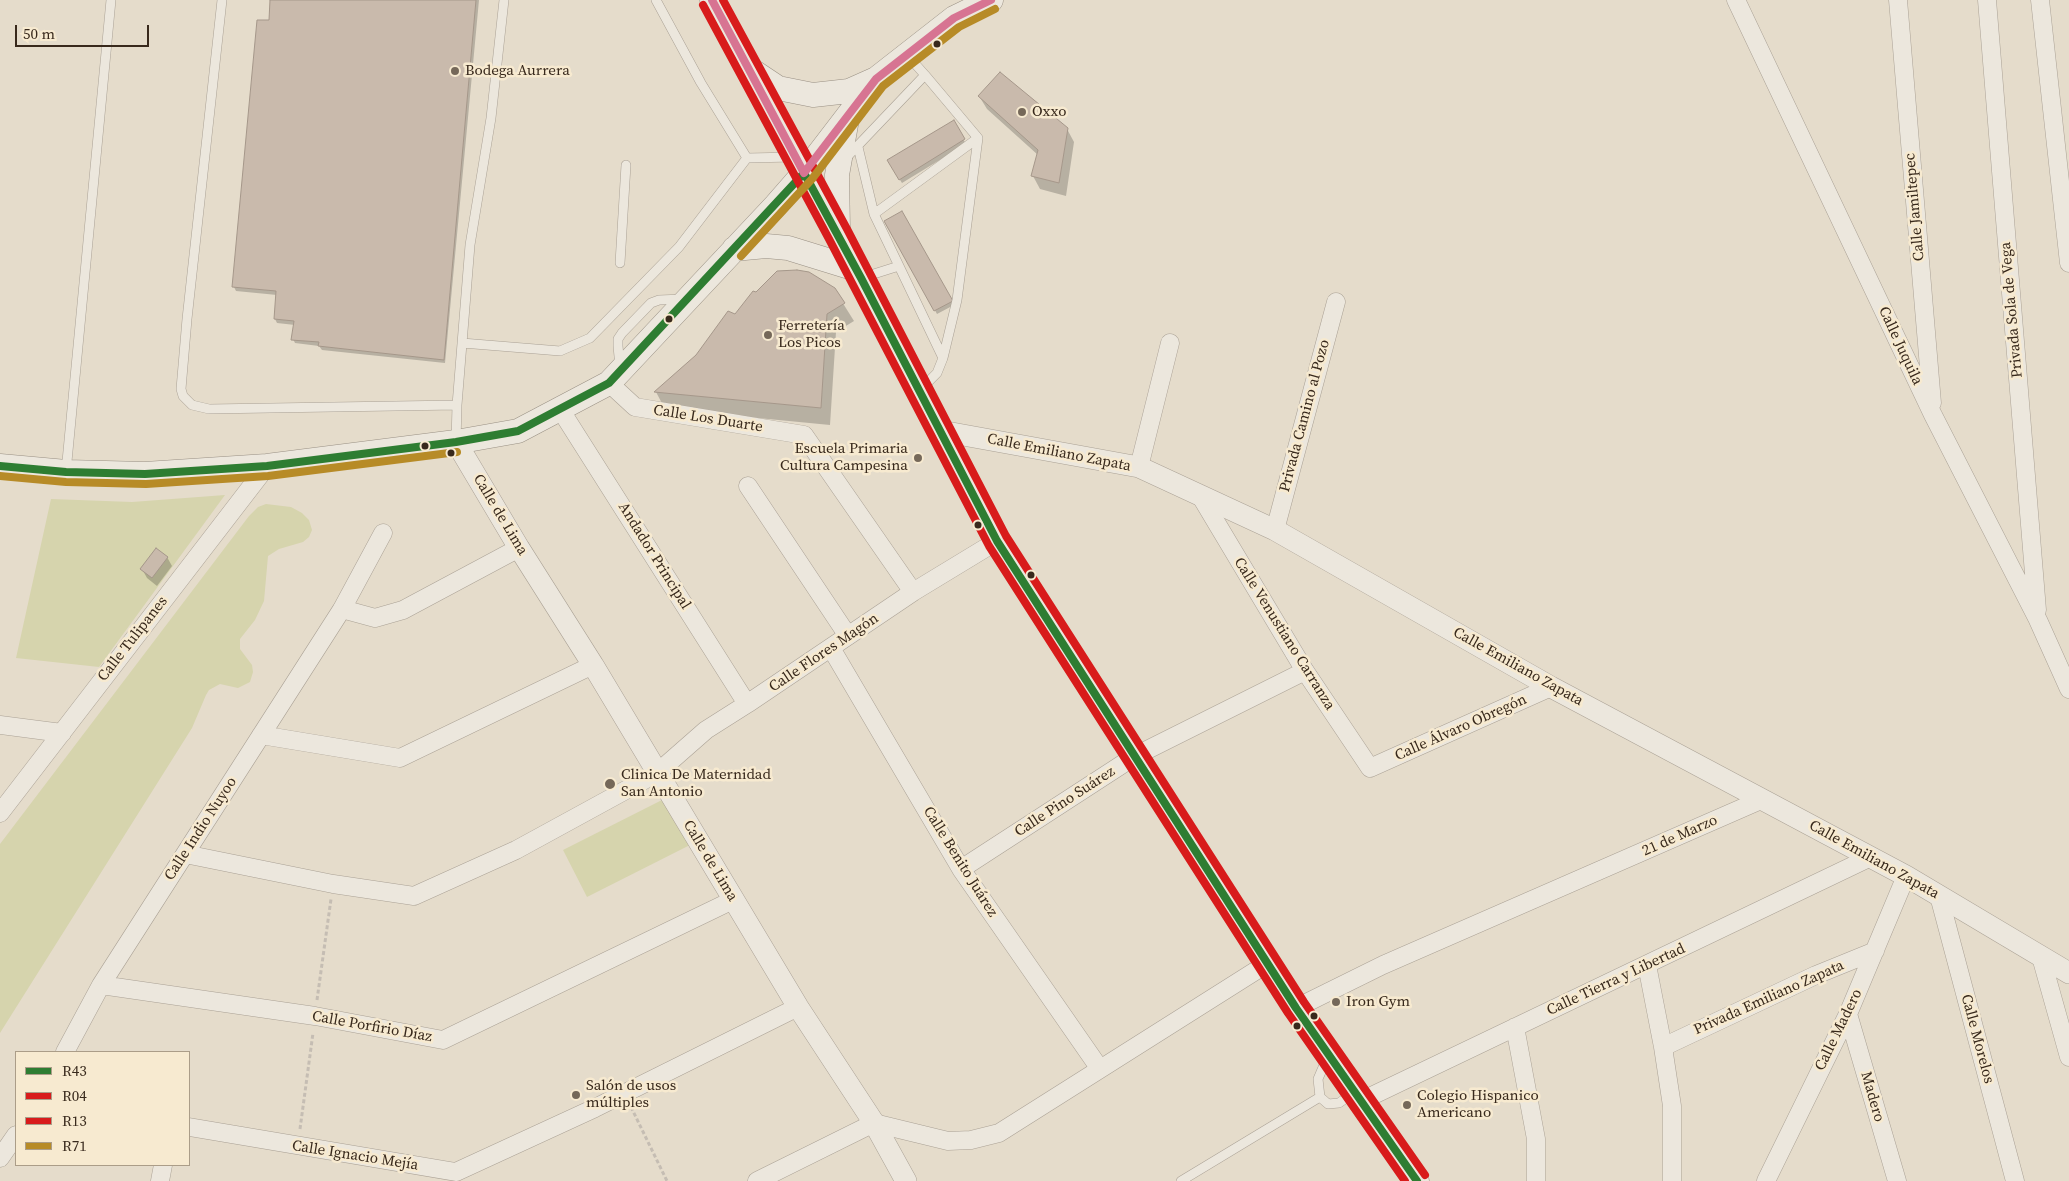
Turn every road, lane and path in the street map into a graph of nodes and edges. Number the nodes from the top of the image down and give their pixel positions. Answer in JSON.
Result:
{"nodes":[{"id":1,"x":111,"y":0,"type":"edge"},
{"id":2,"x":222,"y":0,"type":"edge"},
{"id":3,"x":504,"y":0,"type":"edge"},
{"id":4,"x":656,"y":0,"type":"edge"},
{"id":5,"x":712,"y":0,"type":"edge"},
{"id":6,"x":991,"y":0,"type":"edge"},
{"id":7,"x":1736,"y":0,"type":"edge"},
{"id":8,"x":1898,"y":0,"type":"edge"},
{"id":9,"x":1987,"y":0,"type":"edge"},
{"id":10,"x":2040,"y":0,"type":"edge"},
{"id":11,"x":907,"y":55,"type":"junction"},
{"id":12,"x":750,"y":69,"type":"junction"},
{"id":13,"x":925,"y":75,"type":"junction"},
{"id":14,"x":876,"y":79,"type":"junction"},
{"id":15,"x":847,"y":117,"type":"junction"},
{"id":16,"x":978,"y":138,"type":"junction"},
{"id":17,"x":858,"y":147,"type":"junction"},
{"id":18,"x":747,"y":158,"type":"junction"},
{"id":19,"x":626,"y":165,"type":"dead end"},
{"id":20,"x":800,"y":165,"type":"junction"},
{"id":21,"x":839,"y":165,"type":"junction"},
{"id":22,"x":874,"y":214,"type":"junction"},
{"id":23,"x":838,"y":234,"type":"junction"},
{"id":24,"x":734,"y":249,"type":"junction"},
{"id":25,"x":620,"y":263,"type":"dead end"},
{"id":26,"x":2069,"y":263,"type":"edge"},
{"id":27,"x":899,"y":266,"type":"junction"},
{"id":28,"x":859,"y":274,"type":"junction"},
{"id":29,"x":1336,"y":302,"type":"dead end"},
{"id":30,"x":462,"y":343,"type":"junction"},
{"id":31,"x":1170,"y":343,"type":"dead end"},
{"id":32,"x":943,"y":358,"type":"junction"},
{"id":33,"x":615,"y":378,"type":"junction"},
{"id":34,"x":920,"y":391,"type":"junction"},
{"id":35,"x":457,"y":405,"type":"junction"},
{"id":36,"x":560,"y":409,"type":"junction"},
{"id":37,"x":1933,"y":415,"type":"junction"},
{"id":38,"x":940,"y":431,"type":"junction"},
{"id":39,"x":456,"y":442,"type":"junction"},
{"id":40,"x":0,"y":466,"type":"edge"},
{"id":41,"x":267,"y":466,"type":"junction"},
{"id":42,"x":1139,"y":467,"type":"junction"},
{"id":43,"x":66,"y":472,"type":"junction"},
{"id":44,"x":748,"y":486,"type":"dead end"},
{"id":45,"x":1201,"y":497,"type":"junction"},
{"id":46,"x":1275,"y":530,"type":"junction"},
{"id":47,"x":383,"y":533,"type":"dead end"},
{"id":48,"x":997,"y":541,"type":"junction"},
{"id":49,"x":519,"y":548,"type":"junction"},
{"id":50,"x":913,"y":592,"type":"junction"},
{"id":51,"x":342,"y":609,"type":"junction"},
{"id":52,"x":2038,"y":620,"type":"junction"},
{"id":53,"x":848,"y":636,"type":"junction"},
{"id":54,"x":831,"y":648,"type":"junction"},
{"id":55,"x":593,"y":665,"type":"junction"},
{"id":56,"x":1305,"y":671,"type":"junction"},
{"id":57,"x":1551,"y":687,"type":"junction"},
{"id":58,"x":2069,"y":689,"type":"edge"},
{"id":59,"x":747,"y":704,"type":"junction"},
{"id":60,"x":0,"y":726,"type":"edge"},
{"id":61,"x":62,"y":733,"type":"junction"},
{"id":62,"x":261,"y":735,"type":"junction"},
{"id":63,"x":1136,"y":756,"type":"junction"},
{"id":64,"x":1370,"y":768,"type":"joint"},
{"id":65,"x":657,"y":773,"type":"junction"},
{"id":66,"x":1763,"y":799,"type":"junction"},
{"id":67,"x":0,"y":813,"type":"edge"},
{"id":68,"x":185,"y":854,"type":"junction"},
{"id":69,"x":1870,"y":857,"type":"junction"},
{"id":70,"x":961,"y":869,"type":"junction"},
{"id":71,"x":1906,"y":876,"type":"junction"},
{"id":72,"x":1939,"y":896,"type":"junction"},
{"id":73,"x":733,"y":900,"type":"junction"},
{"id":74,"x":1875,"y":951,"type":"junction"},
{"id":75,"x":2041,"y":957,"type":"junction"},
{"id":76,"x":1268,"y":963,"type":"junction"},
{"id":77,"x":1646,"y":966,"type":"junction"},
{"id":78,"x":2069,"y":973,"type":"edge"},
{"id":79,"x":101,"y":985,"type":"junction"},
{"id":80,"x":798,"y":1007,"type":"junction"},
{"id":81,"x":1296,"y":1008,"type":"junction"},
{"id":82,"x":1848,"y":1014,"type":"junction"},
{"id":83,"x":1515,"y":1027,"type":"junction"},
{"id":84,"x":1663,"y":1047,"type":"junction"},
{"id":85,"x":66,"y":1051,"type":"edge"},
{"id":86,"x":1328,"y":1055,"type":"junction"},
{"id":87,"x":2069,"y":1057,"type":"edge"},
{"id":88,"x":1100,"y":1069,"type":"junction"},
{"id":89,"x":624,"y":1093,"type":"junction"},
{"id":90,"x":1358,"y":1096,"type":"junction"},
{"id":91,"x":1320,"y":1097,"type":"junction"},
{"id":92,"x":874,"y":1123,"type":"junction"},
{"id":93,"x":190,"y":1127,"type":"edge"},
{"id":94,"x":15,"y":1136,"type":"edge"},
{"id":95,"x":0,"y":1158,"type":"edge"},
{"id":96,"x":163,"y":1166,"type":"edge"},
{"id":97,"x":160,"y":1181,"type":"edge"},
{"id":98,"x":667,"y":1181,"type":"edge"},
{"id":99,"x":757,"y":1181,"type":"edge"},
{"id":100,"x":906,"y":1181,"type":"edge"},
{"id":101,"x":1181,"y":1181,"type":"edge"},
{"id":102,"x":1417,"y":1181,"type":"edge"},
{"id":103,"x":1536,"y":1181,"type":"edge"},
{"id":104,"x":1672,"y":1181,"type":"edge"},
{"id":105,"x":1766,"y":1181,"type":"edge"},
{"id":106,"x":1897,"y":1181,"type":"edge"},
{"id":107,"x":2015,"y":1181,"type":"edge"}],
"edges":[{"from":1,"to":43,"type":"lane"},
{"from":2,"to":35,"type":"lane"},
{"from":3,"to":30,"type":"lane"},
{"from":4,"to":18,"type":"lane"},
{"from":5,"to":12,"type":"main road"},
{"from":6,"to":11,"type":"main road"},
{"from":7,"to":37,"type":"street","name":"Calle Juquila"},
{"from":8,"to":37,"type":"street","name":"Calle Jamiltepec"},
{"from":9,"to":52,"type":"street","name":"Privada Sola de Vega"},
{"from":10,"to":26,"type":"street"},
{"from":11,"to":13,"type":"lane"},
{"from":11,"to":14,"type":"main road"},
{"from":12,"to":14,"type":"main road"},
{"from":12,"to":20,"type":"main road"},
{"from":13,"to":16,"type":"lane"},
{"from":13,"to":17,"type":"lane"},
{"from":14,"to":15,"type":"main road"},
{"from":15,"to":20,"type":"main road"},
{"from":15,"to":21,"type":"main road"},
{"from":16,"to":22,"type":"lane"},
{"from":16,"to":32,"type":"lane"},
{"from":17,"to":21,"type":"lane"},
{"from":17,"to":22,"type":"lane"},
{"from":18,"to":20,"type":"lane"},
{"from":18,"to":30,"type":"lane"},
{"from":19,"to":25,"type":"lane"},
{"from":20,"to":23,"type":"main road"},
{"from":20,"to":24,"type":"main road"},
{"from":21,"to":23,"type":"main road"},
{"from":22,"to":27,"type":"lane"},
{"from":23,"to":28,"type":"main road"},
{"from":24,"to":28,"type":"main road"},
{"from":24,"to":33,"type":"main road"},
{"from":27,"to":28,"type":"lane"},
{"from":27,"to":32,"type":"lane"},
{"from":28,"to":34,"type":"main road"},
{"from":29,"to":46,"type":"street","name":"Privada Camino al Pozo"},
{"from":30,"to":35,"type":"lane"},
{"from":31,"to":42,"type":"street"},
{"from":32,"to":34,"type":"lane"},
{"from":33,"to":36,"type":"main road"},
{"from":33,"to":50,"type":"street","name":"Calle Los Duarte"},
{"from":34,"to":38,"type":"main road"},
{"from":35,"to":39,"type":"lane"},
{"from":36,"to":39,"type":"main road"},
{"from":36,"to":59,"type":"street","name":"Andador Principal"},
{"from":37,"to":52,"type":"street","name":"Calle Juquila"},
{"from":38,"to":42,"type":"street","name":"Calle Emiliano Zapata"},
{"from":38,"to":48,"type":"main road"},
{"from":39,"to":41,"type":"main road"},
{"from":39,"to":49,"type":"street","name":"Calle de Lima"},
{"from":40,"to":43,"type":"main road"},
{"from":41,"to":43,"type":"main road"},
{"from":41,"to":61,"type":"street","name":"Calle Tulipanes"},
{"from":42,"to":45,"type":"street","name":"Calle Emiliano Zapata"},
{"from":44,"to":53,"type":"street"},
{"from":45,"to":46,"type":"street","name":"Calle Emiliano Zapata"},
{"from":45,"to":56,"type":"street","name":"Calle Venustiano Carranza"},
{"from":46,"to":57,"type":"street","name":"Calle Emiliano Zapata"},
{"from":47,"to":51,"type":"street","name":"Calle Indio Nuyoo"},
{"from":48,"to":50,"type":"street","name":"Calle Flores Magón"},
{"from":48,"to":63,"type":"main road"},
{"from":49,"to":51,"type":"street"},
{"from":49,"to":55,"type":"street","name":"Calle de Lima"},
{"from":50,"to":53,"type":"street","name":"Calle Flores Magón"},
{"from":51,"to":62,"type":"street","name":"Calle Indio Nuyoo"},
{"from":52,"to":58,"type":"street","name":"Calle Juquila"},
{"from":53,"to":54,"type":"street","name":"Calle Flores Magón"},
{"from":54,"to":59,"type":"street","name":"Calle Flores Magón"},
{"from":54,"to":70,"type":"street","name":"Calle Benito Juárez"},
{"from":55,"to":62,"type":"street"},
{"from":55,"to":65,"type":"street","name":"Calle de Lima"},
{"from":56,"to":63,"type":"street","name":"Calle Pino Suárez"},
{"from":56,"to":64,"type":"street","name":"Calle Venustiano Carranza"},
{"from":57,"to":64,"type":"street","name":"Calle Álvaro Obregón"},
{"from":57,"to":66,"type":"street","name":"Calle Emiliano Zapata"},
{"from":59,"to":65,"type":"street","name":"Calle Flores Magón"},
{"from":60,"to":61,"type":"street"},
{"from":61,"to":67,"type":"street","name":"Calle Tulipanes"},
{"from":62,"to":68,"type":"street","name":"Calle Indio Nuyoo"},
{"from":63,"to":70,"type":"street","name":"Calle Pino Suárez"},
{"from":63,"to":76,"type":"main road"},
{"from":65,"to":68,"type":"street","name":"Calle Flores Magón"},
{"from":65,"to":73,"type":"street","name":"Calle de Lima"},
{"from":66,"to":69,"type":"street","name":"Calle Emiliano Zapata"},
{"from":66,"to":81,"type":"street","name":"21 de Marzo"},
{"from":68,"to":79,"type":"street","name":"Calle Indio Nuyoo"},
{"from":69,"to":71,"type":"street","name":"Calle Emiliano Zapata"},
{"from":69,"to":77,"type":"street","name":"Calle Tierra y Libertad"},
{"from":70,"to":88,"type":"street","name":"Calle Benito Juárez"},
{"from":71,"to":72,"type":"street","name":"Calle Emiliano Zapata"},
{"from":71,"to":74,"type":"street","name":"Calle Madero"},
{"from":72,"to":75,"type":"street","name":"Calle Emiliano Zapata"},
{"from":72,"to":107,"type":"street","name":"Calle Morelos"},
{"from":73,"to":79,"type":"street","name":"Calle Porfirio Díaz"},
{"from":73,"to":80,"type":"street","name":"Calle de Lima"},
{"from":74,"to":82,"type":"street","name":"Calle Madero"},
{"from":74,"to":84,"type":"street","name":"Privada Emiliano Zapata"},
{"from":75,"to":78,"type":"street","name":"Calle Emiliano Zapata"},
{"from":75,"to":87,"type":"street"},
{"from":76,"to":81,"type":"main road"},
{"from":76,"to":88,"type":"street"},
{"from":77,"to":83,"type":"street","name":"Calle Tierra y Libertad"},
{"from":77,"to":84,"type":"street"},
{"from":79,"to":85,"type":"street","name":"Calle Indio Nuyoo"},
{"from":80,"to":89,"type":"street","name":"Calle Ignacio Mejía"},
{"from":80,"to":92,"type":"street","name":"Calle de Lima"},
{"from":81,"to":86,"type":"main road"},
{"from":82,"to":105,"type":"street","name":"Calle Madero"},
{"from":82,"to":106,"type":"street","name":"Madero"},
{"from":83,"to":90,"type":"street","name":"Calle Tierra y Libertad"},
{"from":83,"to":103,"type":"street"},
{"from":84,"to":104,"type":"street"},
{"from":86,"to":90,"type":"main road"},
{"from":86,"to":91,"type":"lane"},
{"from":88,"to":92,"type":"street"},
{"from":89,"to":93,"type":"street","name":"Calle Ignacio Mejía"},
{"from":89,"to":98,"type":"path"},
{"from":90,"to":91,"type":"lane"},
{"from":90,"to":102,"type":"main road"},
{"from":91,"to":101,"type":"lane"},
{"from":92,"to":99,"type":"street"},
{"from":92,"to":100,"type":"street","name":"Calle de Lima"},
{"from":94,"to":95,"type":"street"},
{"from":96,"to":97,"type":"street"}]}
